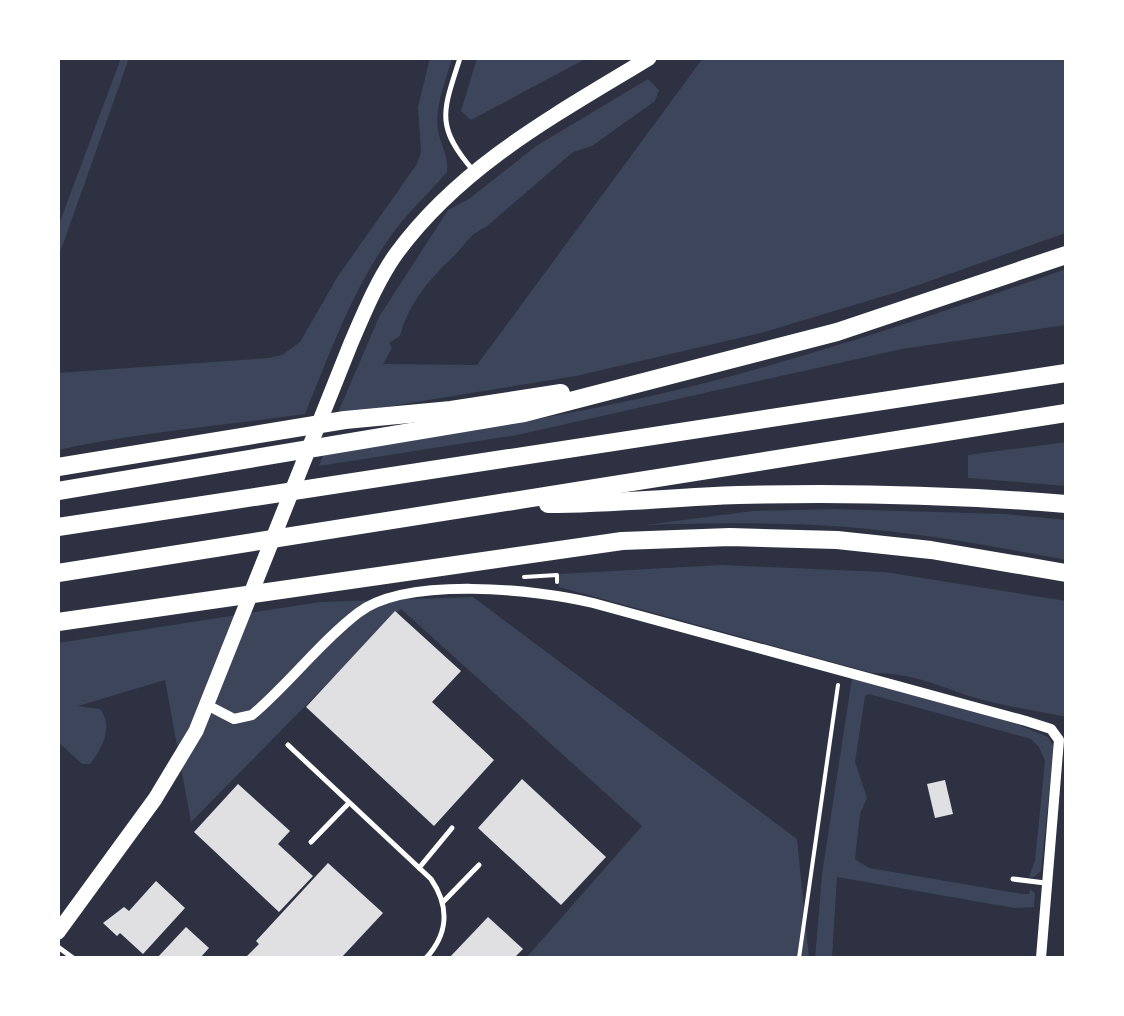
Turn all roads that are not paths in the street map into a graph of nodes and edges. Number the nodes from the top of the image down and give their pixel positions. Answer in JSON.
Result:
{"nodes":[{"id":1,"x":460,"y":58,"type":"edge"},
{"id":2,"x":649,"y":58,"type":"edge"},
{"id":3,"x":474,"y":171,"type":"junction"},
{"id":4,"x":1066,"y":254,"type":"edge"},
{"id":5,"x":1066,"y":373,"type":"edge"},
{"id":6,"x":640,"y":382,"type":"junction"},
{"id":7,"x":1066,"y":413,"type":"edge"},
{"id":8,"x":58,"y":467,"type":"edge"},
{"id":9,"x":58,"y":491,"type":"edge"},
{"id":10,"x":514,"y":503,"type":"junction"},
{"id":11,"x":1066,"y":504,"type":"edge"},
{"id":12,"x":58,"y":527,"type":"edge"},
{"id":13,"x":58,"y":573,"type":"edge"},
{"id":14,"x":1066,"y":573,"type":"edge"},
{"id":15,"x":58,"y":622,"type":"edge"},
{"id":16,"x":207,"y":704,"type":"junction"},
{"id":17,"x":288,"y":745,"type":"dead end"},
{"id":18,"x":348,"y":804,"type":"junction"},
{"id":19,"x":452,"y":828,"type":"dead end"},
{"id":20,"x":312,"y":842,"type":"dead end"},
{"id":21,"x":479,"y":865,"type":"dead end"},
{"id":22,"x":419,"y":868,"type":"junction"},
{"id":23,"x":1013,"y":879,"type":"dead end"},
{"id":24,"x":1045,"y":884,"type":"junction"},
{"id":25,"x":442,"y":902,"type":"junction"},
{"id":26,"x":58,"y":932,"type":"edge"},
{"id":27,"x":58,"y":947,"type":"edge"},
{"id":28,"x":73,"y":958,"type":"edge"},
{"id":29,"x":426,"y":958,"type":"edge"},
{"id":30,"x":1041,"y":958,"type":"edge"}],
"edges":[{"from":1,"to":3,"type":"lane"},
{"from":2,"to":3,"type":"main road"},
{"from":3,"to":16,"type":"main road"},
{"from":4,"to":6,"type":"highway"},
{"from":5,"to":12,"type":"highway"},
{"from":6,"to":8,"type":"highway"},
{"from":6,"to":9,"type":"highway"},
{"from":7,"to":10,"type":"highway"},
{"from":10,"to":11,"type":"highway"},
{"from":10,"to":13,"type":"highway"},
{"from":14,"to":15,"type":"highway"},
{"from":16,"to":24,"type":"street"},
{"from":16,"to":26,"type":"main road"},
{"from":17,"to":18,"type":"lane"},
{"from":18,"to":20,"type":"lane"},
{"from":18,"to":22,"type":"lane"},
{"from":19,"to":22,"type":"lane"},
{"from":21,"to":25,"type":"lane"},
{"from":22,"to":25,"type":"lane"},
{"from":23,"to":24,"type":"lane"},
{"from":24,"to":30,"type":"street"},
{"from":25,"to":29,"type":"lane"},
{"from":27,"to":28,"type":"lane"}]}
